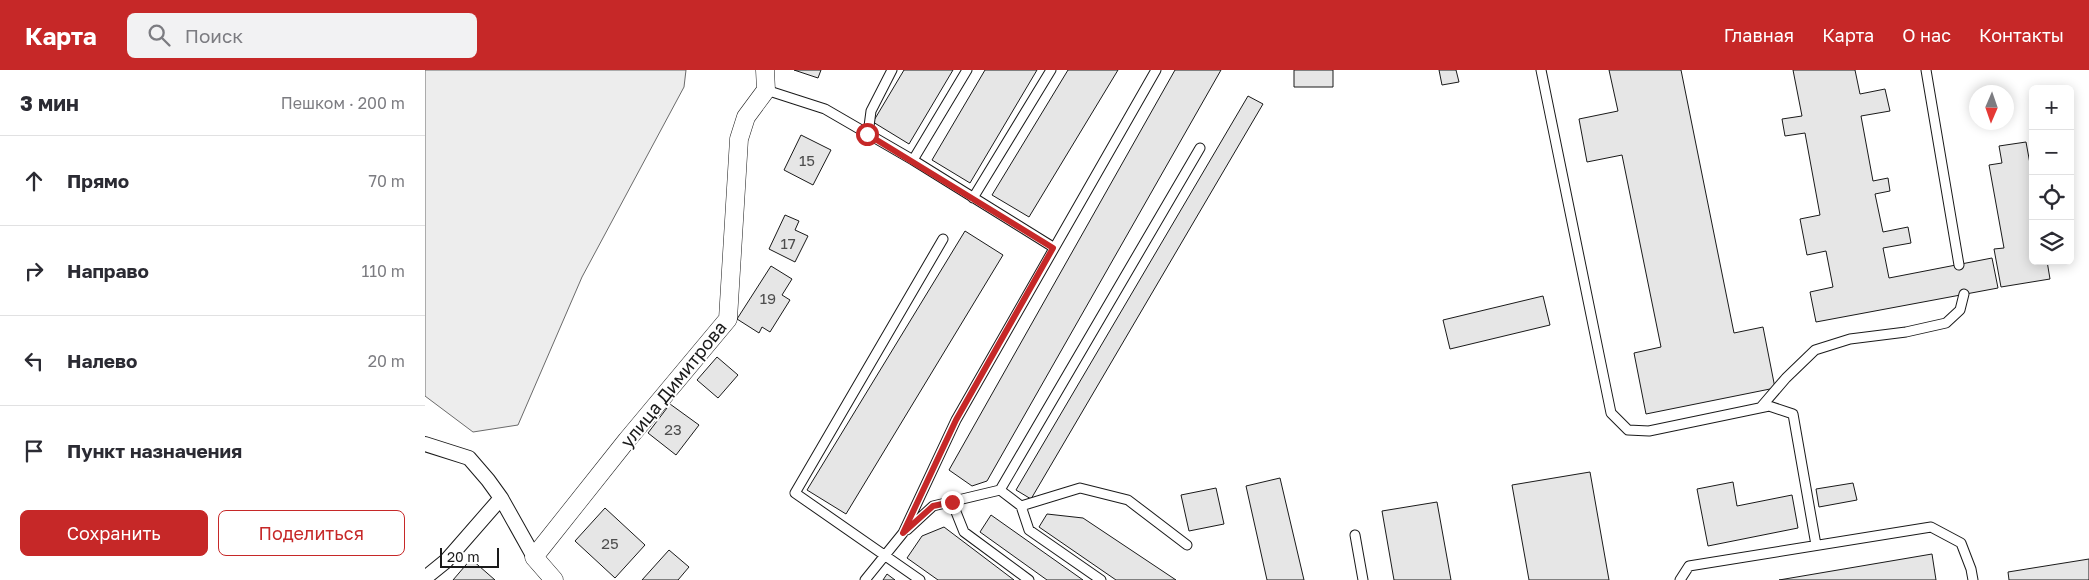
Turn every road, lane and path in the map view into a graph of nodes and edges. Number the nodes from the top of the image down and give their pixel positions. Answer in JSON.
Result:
{"nodes":[{"id":1,"x":765,"y":70,"type":"edge"},
{"id":2,"x":892,"y":70,"type":"edge"},
{"id":3,"x":967,"y":70,"type":"edge"},
{"id":4,"x":1051,"y":70,"type":"edge"},
{"id":5,"x":1156,"y":70,"type":"edge"},
{"id":6,"x":1541,"y":70,"type":"edge"},
{"id":7,"x":1926,"y":70,"type":"edge"},
{"id":8,"x":766,"y":90,"type":"junction"},
{"id":9,"x":867,"y":134,"type":"junction"},
{"id":10,"x":1200,"y":148,"type":"dead end"},
{"id":11,"x":913,"y":160,"type":"junction"},
{"id":12,"x":973,"y":198,"type":"junction"},
{"id":13,"x":943,"y":239,"type":"dead end"},
{"id":14,"x":1053,"y":248,"type":"junction"},
{"id":15,"x":1959,"y":265,"type":"dead end"},
{"id":16,"x":1964,"y":294,"type":"dead end"},
{"id":17,"x":1761,"y":407,"type":"junction"},
{"id":18,"x":425,"y":444,"type":"edge"},
{"id":19,"x":1000,"y":490,"type":"junction"},
{"id":20,"x":501,"y":498,"type":"junction"},
{"id":21,"x":952,"y":502,"type":"junction"},
{"id":22,"x":1021,"y":506,"type":"junction"},
{"id":23,"x":903,"y":533,"type":"junction"},
{"id":24,"x":1355,"y":535,"type":"dead end"},
{"id":25,"x":1187,"y":545,"type":"dead end"},
{"id":26,"x":1816,"y":545,"type":"junction"},
{"id":27,"x":885,"y":555,"type":"junction"},
{"id":28,"x":535,"y":557,"type":"junction"},
{"id":29,"x":425,"y":578,"type":"edge"},
{"id":30,"x":553,"y":580,"type":"edge"},
{"id":31,"x":865,"y":580,"type":"edge"},
{"id":32,"x":920,"y":580,"type":"edge"},
{"id":33,"x":1029,"y":580,"type":"edge"},
{"id":34,"x":1101,"y":580,"type":"edge"},
{"id":35,"x":1363,"y":580,"type":"edge"},
{"id":36,"x":1680,"y":580,"type":"edge"},
{"id":37,"x":1973,"y":580,"type":"edge"}],
"edges":[{"from":1,"to":8,"type":"street"},
{"from":2,"to":9,"type":"lane"},
{"from":3,"to":11,"type":"lane"},
{"from":4,"to":12,"type":"lane"},
{"from":5,"to":14,"type":"lane"},
{"from":6,"to":17,"type":"lane"},
{"from":7,"to":15,"type":"lane"},
{"from":8,"to":9,"type":"lane"},
{"from":8,"to":28,"type":"street","name":"улица Димитрова"},
{"from":9,"to":11,"type":"lane"},
{"from":10,"to":19,"type":"lane"},
{"from":11,"to":12,"type":"lane"},
{"from":12,"to":14,"type":"lane"},
{"from":13,"to":27,"type":"lane"},
{"from":14,"to":23,"type":"lane"},
{"from":16,"to":17,"type":"lane"},
{"from":17,"to":26,"type":"lane"},
{"from":18,"to":20,"type":"street"},
{"from":19,"to":21,"type":"lane"},
{"from":19,"to":22,"type":"lane"},
{"from":20,"to":28,"type":"street"},
{"from":20,"to":29,"type":"street"},
{"from":21,"to":23,"type":"lane"},
{"from":21,"to":33,"type":"lane"},
{"from":22,"to":25,"type":"lane"},
{"from":22,"to":34,"type":"lane"},
{"from":23,"to":27,"type":"lane"},
{"from":24,"to":35,"type":"lane"},
{"from":26,"to":36,"type":"lane"},
{"from":26,"to":37,"type":"lane"},
{"from":27,"to":31,"type":"lane"},
{"from":27,"to":32,"type":"lane"},
{"from":28,"to":30,"type":"street"}]}
